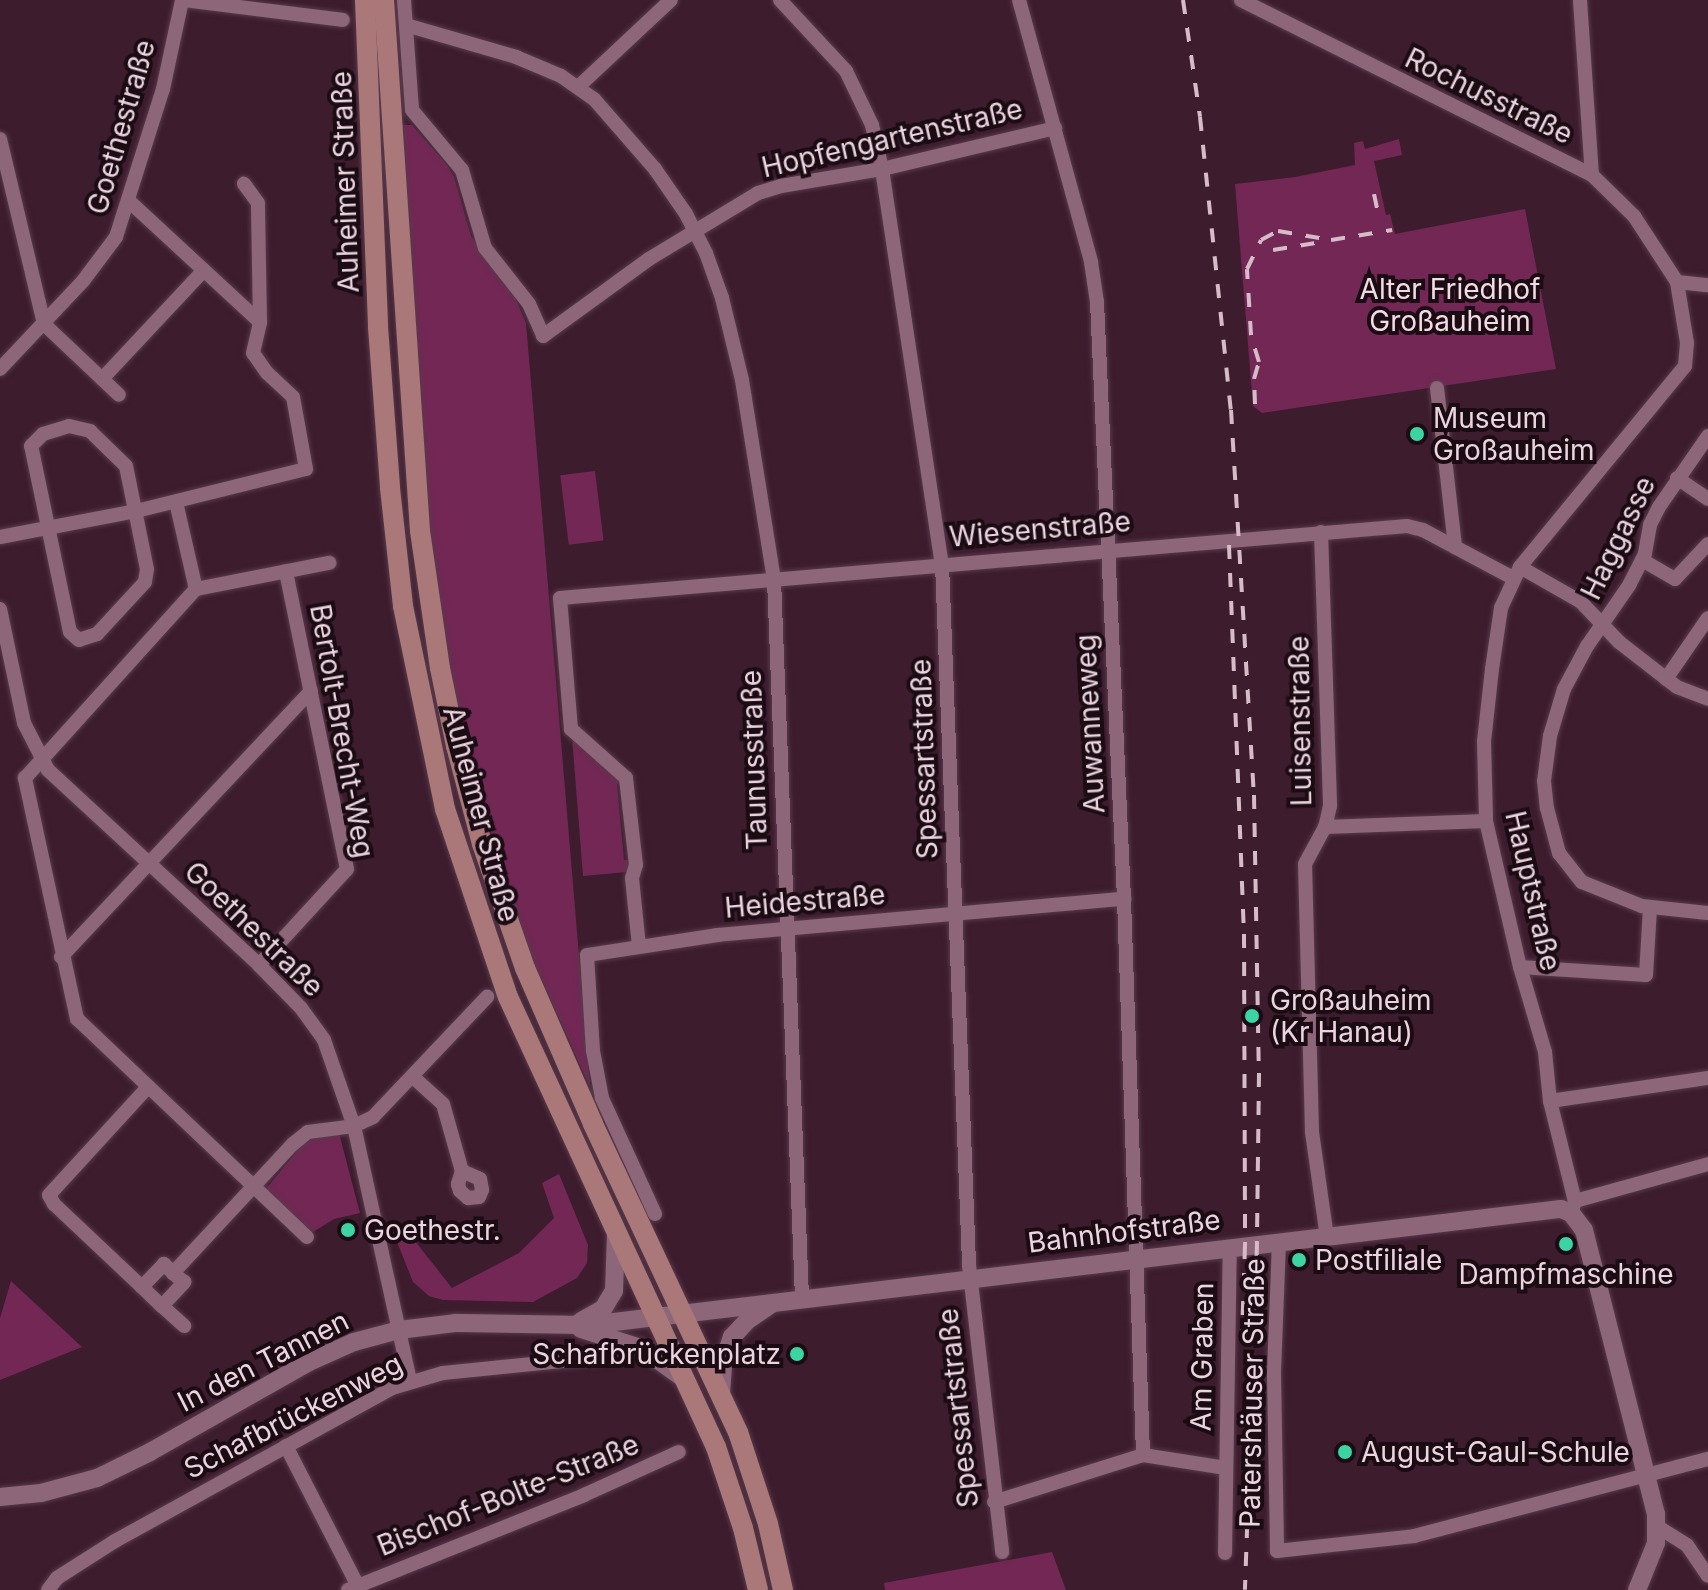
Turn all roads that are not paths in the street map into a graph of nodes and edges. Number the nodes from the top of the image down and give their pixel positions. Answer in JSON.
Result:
{"nodes":[{"id":1,"x":182,"y":0,"type":"edge"},
{"id":2,"x":365,"y":0,"type":"edge"},
{"id":3,"x":384,"y":0,"type":"edge"},
{"id":4,"x":404,"y":0,"type":"edge"},
{"id":5,"x":671,"y":0,"type":"edge"},
{"id":6,"x":780,"y":0,"type":"edge"},
{"id":7,"x":1019,"y":0,"type":"edge"},
{"id":8,"x":1243,"y":0,"type":"edge"},
{"id":9,"x":1580,"y":0,"type":"edge"},
{"id":10,"x":343,"y":20,"type":"dead end"},
{"id":11,"x":406,"y":25,"type":"junction"},
{"id":12,"x":578,"y":87,"type":"junction"},
{"id":13,"x":1055,"y":128,"type":"junction"},
{"id":14,"x":0,"y":139,"type":"edge"},
{"id":15,"x":882,"y":169,"type":"junction"},
{"id":16,"x":1592,"y":175,"type":"junction"},
{"id":17,"x":244,"y":184,"type":"dead end"},
{"id":18,"x":130,"y":202,"type":"junction"},
{"id":19,"x":15,"y":203,"type":"junction"},
{"id":20,"x":0,"y":207,"type":"edge"},
{"id":21,"x":695,"y":229,"type":"junction"},
{"id":22,"x":204,"y":270,"type":"junction"},
{"id":23,"x":1677,"y":282,"type":"junction"},
{"id":24,"x":1708,"y":285,"type":"edge"},
{"id":25,"x":260,"y":322,"type":"junction"},
{"id":26,"x":44,"y":324,"type":"junction"},
{"id":27,"x":0,"y":369,"type":"edge"},
{"id":28,"x":102,"y":379,"type":"junction"},
{"id":29,"x":1437,"y":388,"type":"dead end"},
{"id":30,"x":119,"y":395,"type":"dead end"},
{"id":31,"x":1706,"y":442,"type":"edge"},
{"id":32,"x":1677,"y":478,"type":"junction"},
{"id":33,"x":1708,"y":499,"type":"edge"},
{"id":34,"x":176,"y":502,"type":"junction"},
{"id":35,"x":136,"y":511,"type":"junction"},
{"id":36,"x":49,"y":529,"type":"junction"},
{"id":37,"x":1321,"y":532,"type":"junction"},
{"id":38,"x":0,"y":537,"type":"edge"},
{"id":39,"x":1708,"y":544,"type":"edge"},
{"id":40,"x":1455,"y":547,"type":"junction"},
{"id":41,"x":1109,"y":548,"type":"junction"},
{"id":42,"x":1642,"y":560,"type":"junction"},
{"id":43,"x":329,"y":563,"type":"dead end"},
{"id":44,"x":942,"y":564,"type":"junction"},
{"id":45,"x":286,"y":571,"type":"junction"},
{"id":46,"x":1516,"y":573,"type":"junction"},
{"id":47,"x":774,"y":579,"type":"junction"},
{"id":48,"x":196,"y":589,"type":"junction"},
{"id":49,"x":0,"y":609,"type":"edge"},
{"id":50,"x":1708,"y":618,"type":"edge"},
{"id":51,"x":1602,"y":626,"type":"junction"},
{"id":52,"x":1666,"y":679,"type":"junction"},
{"id":53,"x":311,"y":691,"type":"junction"},
{"id":54,"x":1708,"y":699,"type":"edge"},
{"id":55,"x":40,"y":759,"type":"junction"},
{"id":56,"x":1486,"y":821,"type":"junction"},
{"id":57,"x":1325,"y":827,"type":"junction"},
{"id":58,"x":149,"y":865,"type":"junction"},
{"id":59,"x":1124,"y":899,"type":"junction"},
{"id":60,"x":1650,"y":907,"type":"junction"},
{"id":61,"x":1708,"y":913,"type":"edge"},
{"id":62,"x":956,"y":914,"type":"junction"},
{"id":63,"x":787,"y":928,"type":"junction"},
{"id":64,"x":639,"y":946,"type":"junction"},
{"id":65,"x":61,"y":957,"type":"junction"},
{"id":66,"x":259,"y":965,"type":"junction"},
{"id":67,"x":1520,"y":967,"type":"junction"},
{"id":68,"x":487,"y":997,"type":"dead end"},
{"id":69,"x":413,"y":1077,"type":"junction"},
{"id":70,"x":1708,"y":1078,"type":"edge"},
{"id":71,"x":148,"y":1087,"type":"junction"},
{"id":72,"x":1550,"y":1101,"type":"junction"},
{"id":73,"x":354,"y":1126,"type":"junction"},
{"id":74,"x":1708,"y":1164,"type":"edge"},
{"id":75,"x":462,"y":1171,"type":"dead end"},
{"id":76,"x":254,"y":1188,"type":"junction"},
{"id":77,"x":1573,"y":1207,"type":"junction"},
{"id":78,"x":655,"y":1214,"type":"dead end"},
{"id":79,"x":616,"y":1233,"type":"junction"},
{"id":80,"x":307,"y":1237,"type":"dead end"},
{"id":81,"x":1327,"y":1237,"type":"junction"},
{"id":82,"x":1279,"y":1242,"type":"junction"},
{"id":83,"x":1230,"y":1247,"type":"junction"},
{"id":84,"x":1135,"y":1258,"type":"junction"},
{"id":85,"x":173,"y":1273,"type":"junction"},
{"id":86,"x":969,"y":1277,"type":"junction"},
{"id":87,"x":142,"y":1287,"type":"junction"},
{"id":88,"x":802,"y":1298,"type":"junction"},
{"id":89,"x":777,"y":1302,"type":"junction"},
{"id":90,"x":162,"y":1306,"type":"junction"},
{"id":91,"x":683,"y":1314,"type":"junction"},
{"id":92,"x":658,"y":1316,"type":"junction"},
{"id":93,"x":567,"y":1325,"type":"junction"},
{"id":94,"x":184,"y":1326,"type":"dead end"},
{"id":95,"x":399,"y":1330,"type":"junction"},
{"id":96,"x":621,"y":1355,"type":"dead end"},
{"id":97,"x":410,"y":1381,"type":"junction"},
{"id":98,"x":721,"y":1394,"type":"junction"},
{"id":99,"x":696,"y":1397,"type":"junction"},
{"id":100,"x":286,"y":1446,"type":"junction"},
{"id":101,"x":679,"y":1452,"type":"dead end"},
{"id":102,"x":1143,"y":1455,"type":"junction"},
{"id":103,"x":1708,"y":1459,"type":"edge"},
{"id":104,"x":1226,"y":1468,"type":"junction"},
{"id":105,"x":1645,"y":1474,"type":"junction"},
{"id":106,"x":0,"y":1497,"type":"edge"},
{"id":107,"x":994,"y":1502,"type":"junction"},
{"id":108,"x":1658,"y":1527,"type":"junction"},
{"id":109,"x":1002,"y":1552,"type":"dead end"},
{"id":110,"x":1225,"y":1553,"type":"dead end"},
{"id":111,"x":1708,"y":1576,"type":"edge"},
{"id":112,"x":52,"y":1584,"type":"edge"},
{"id":113,"x":353,"y":1587,"type":"edge"},
{"id":114,"x":68,"y":1590,"type":"edge"},
{"id":115,"x":758,"y":1590,"type":"edge"},
{"id":116,"x":783,"y":1590,"type":"edge"},
{"id":117,"x":1637,"y":1590,"type":"edge"}],
"edges":[{"from":1,"to":10,"type":"street","name":"Goethestraße"},
{"from":1,"to":18,"type":"street","name":"Goethestraße"},
{"from":2,"to":79,"type":"main road","name":"Auheimer Straße"},
{"from":3,"to":91,"type":"main road","name":"Auheimer Straße"},
{"from":4,"to":11,"type":"street"},
{"from":5,"to":12,"type":"street"},
{"from":6,"to":15,"type":"street","name":"Spessartstraße"},
{"from":7,"to":13,"type":"street","name":"Auwanneweg"},
{"from":8,"to":16,"type":"street","name":"Rochusstraße"},
{"from":9,"to":16,"type":"street"},
{"from":11,"to":12,"type":"street"},
{"from":11,"to":21,"type":"street","name":"Hopfengartenstraße"},
{"from":12,"to":21,"type":"street","name":"Taunusstraße"},
{"from":13,"to":15,"type":"street","name":"Hopfengartenstraße"},
{"from":13,"to":41,"type":"street","name":"Auwanneweg"},
{"from":14,"to":19,"type":"street"},
{"from":15,"to":21,"type":"street","name":"Hopfengartenstraße"},
{"from":15,"to":44,"type":"street","name":"Spessartstraße"},
{"from":16,"to":23,"type":"street","name":"Rochusstraße"},
{"from":17,"to":25,"type":"street"},
{"from":18,"to":22,"type":"street"},
{"from":18,"to":26,"type":"street","name":"Goethestraße"},
{"from":19,"to":20,"type":"street"},
{"from":19,"to":26,"type":"street"},
{"from":21,"to":47,"type":"street","name":"Taunusstraße"},
{"from":22,"to":25,"type":"street"},
{"from":22,"to":28,"type":"street"},
{"from":23,"to":24,"type":"street"},
{"from":23,"to":46,"type":"street","name":"Hauptstraße"},
{"from":25,"to":34,"type":"street"},
{"from":26,"to":27,"type":"street","name":"Goethestraße"},
{"from":26,"to":28,"type":"street"},
{"from":28,"to":30,"type":"street"},
{"from":29,"to":40,"type":"street"},
{"from":31,"to":32,"type":"street","name":"Haggasse"},
{"from":32,"to":33,"type":"street"},
{"from":32,"to":42,"type":"street","name":"Haggasse"},
{"from":34,"to":35,"type":"street"},
{"from":34,"to":48,"type":"street"},
{"from":35,"to":36,"type":"street"},
{"from":35,"to":36,"type":"street"},
{"from":35,"to":36,"type":"street"},
{"from":36,"to":38,"type":"street"},
{"from":37,"to":40,"type":"street","name":"Wiesenstraße"},
{"from":37,"to":41,"type":"street","name":"Wiesenstraße"},
{"from":37,"to":57,"type":"street","name":"Luisenstraße"},
{"from":39,"to":42,"type":"street"},
{"from":40,"to":46,"type":"street","name":"Wiesenstraße"},
{"from":41,"to":44,"type":"street","name":"Wiesenstraße"},
{"from":41,"to":59,"type":"street","name":"Auwanneweg"},
{"from":42,"to":51,"type":"street","name":"Haggasse"},
{"from":43,"to":45,"type":"street"},
{"from":44,"to":47,"type":"street","name":"Wiesenstraße"},
{"from":44,"to":62,"type":"street","name":"Spessartstraße"},
{"from":45,"to":48,"type":"street"},
{"from":45,"to":53,"type":"street","name":"Bertolt-Brecht-Weg"},
{"from":46,"to":51,"type":"street","name":"Wiesenstraße"},
{"from":46,"to":56,"type":"street","name":"Hauptstraße"},
{"from":47,"to":63,"type":"street","name":"Taunusstraße"},
{"from":47,"to":64,"type":"street","name":"Wiesenstraße"},
{"from":48,"to":55,"type":"street"},
{"from":49,"to":55,"type":"street","name":"Goethestraße"},
{"from":50,"to":52,"type":"street"},
{"from":51,"to":52,"type":"street","name":"Wiesenstraße"},
{"from":51,"to":60,"type":"street","name":"Haggasse"},
{"from":52,"to":54,"type":"street","name":"Wiesenstraße"},
{"from":53,"to":58,"type":"street"},
{"from":53,"to":66,"type":"street","name":"Bertolt-Brecht-Weg"},
{"from":55,"to":58,"type":"street","name":"Goethestraße"},
{"from":55,"to":65,"type":"street"},
{"from":56,"to":57,"type":"street"},
{"from":56,"to":67,"type":"street","name":"Hauptstraße"},
{"from":57,"to":81,"type":"street","name":"Luisenstraße"},
{"from":58,"to":65,"type":"street"},
{"from":58,"to":66,"type":"street","name":"Goethestraße"},
{"from":59,"to":62,"type":"street","name":"Heidestraße"},
{"from":59,"to":84,"type":"street","name":"Auwanneweg"},
{"from":60,"to":61,"type":"street","name":"Haggasse"},
{"from":60,"to":67,"type":"street"},
{"from":62,"to":63,"type":"street","name":"Heidestraße"},
{"from":62,"to":86,"type":"street","name":"Spessartstraße"},
{"from":63,"to":64,"type":"street","name":"Heidestraße"},
{"from":63,"to":88,"type":"street","name":"Taunusstraße"},
{"from":64,"to":78,"type":"street","name":"Heidestraße"},
{"from":65,"to":71,"type":"street"},
{"from":66,"to":73,"type":"street","name":"Goethestraße"},
{"from":67,"to":72,"type":"street","name":"Hauptstraße"},
{"from":68,"to":69,"type":"street"},
{"from":69,"to":73,"type":"street"},
{"from":69,"to":75,"type":"street"},
{"from":70,"to":72,"type":"street"},
{"from":71,"to":76,"type":"street"},
{"from":71,"to":87,"type":"street"},
{"from":72,"to":77,"type":"street","name":"Hauptstraße"},
{"from":73,"to":76,"type":"street"},
{"from":73,"to":95,"type":"street","name":"Goethestraße"},
{"from":74,"to":77,"type":"street"},
{"from":76,"to":80,"type":"street"},
{"from":76,"to":85,"type":"street"},
{"from":77,"to":81,"type":"street","name":"Bahnhofstraße"},
{"from":77,"to":105,"type":"street","name":"Hauptstraße"},
{"from":79,"to":92,"type":"main road","name":"Auheimer Straße"},
{"from":79,"to":93,"type":"street"},
{"from":81,"to":82,"type":"street","name":"Bahnhofstraße"},
{"from":82,"to":83,"type":"street","name":"Bahnhofstraße"},
{"from":82,"to":105,"type":"street","name":"Patershäuser Straße"},
{"from":83,"to":84,"type":"street","name":"Bahnhofstraße"},
{"from":83,"to":104,"type":"street","name":"Am Graben"},
{"from":84,"to":86,"type":"street","name":"Bahnhofstraße"},
{"from":84,"to":102,"type":"street","name":"Auwanneweg"},
{"from":85,"to":87,"type":"street"},
{"from":85,"to":90,"type":"street"},
{"from":86,"to":88,"type":"street","name":"Bahnhofstraße"},
{"from":86,"to":107,"type":"street","name":"Spessartstraße"},
{"from":87,"to":90,"type":"street"},
{"from":88,"to":89,"type":"street","name":"Bahnhofstraße"},
{"from":89,"to":91,"type":"street","name":"Bahnhofstraße"},
{"from":89,"to":98,"type":"street"},
{"from":90,"to":94,"type":"street"},
{"from":91,"to":92,"type":"street","name":"Bahnhofstraße"},
{"from":91,"to":98,"type":"main road","name":"Auheimer Straße"},
{"from":92,"to":93,"type":"street","name":"In den Tannen"},
{"from":92,"to":99,"type":"main road","name":"Auheimer Straße"},
{"from":93,"to":95,"type":"street","name":"In den Tannen"},
{"from":93,"to":99,"type":"street"},
{"from":95,"to":97,"type":"street","name":"Goethestraße"},
{"from":95,"to":106,"type":"street","name":"In den Tannen"},
{"from":96,"to":97,"type":"street","name":"Schafbrückenweg"},
{"from":97,"to":100,"type":"street","name":"Schafbrückenweg"},
{"from":98,"to":116,"type":"main road","name":"Auheimer Straße"},
{"from":99,"to":115,"type":"main road","name":"Auheimer Straße"},
{"from":100,"to":112,"type":"street","name":"Schafbrückenweg"},
{"from":100,"to":113,"type":"street","name":"Bischof-Bolte-Straße"},
{"from":101,"to":113,"type":"street","name":"Bischof-Bolte-Straße"},
{"from":102,"to":104,"type":"street","name":"Am Graben"},
{"from":102,"to":107,"type":"street","name":"Am Graben"},
{"from":103,"to":105,"type":"street"},
{"from":104,"to":110,"type":"street","name":"Am Graben"},
{"from":105,"to":108,"type":"street","name":"Hauptstraße"},
{"from":107,"to":109,"type":"street","name":"Spessartstraße"},
{"from":108,"to":111,"type":"street"},
{"from":108,"to":117,"type":"street"},
{"from":112,"to":114,"type":"street"}]}
